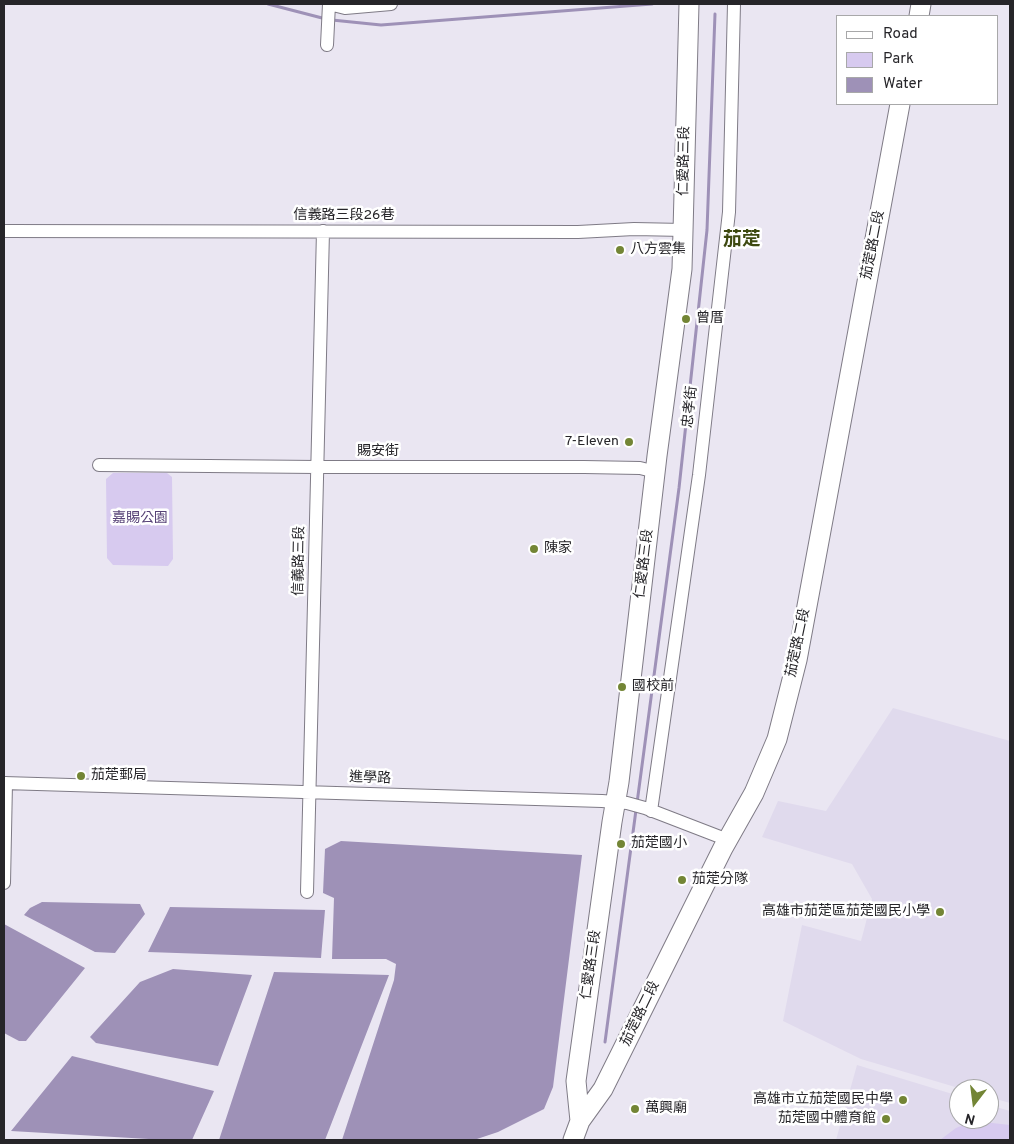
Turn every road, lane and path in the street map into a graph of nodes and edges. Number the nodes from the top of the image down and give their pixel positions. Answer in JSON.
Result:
{"nodes":[{"id":1,"x":329,"y":4,"type":"edge"},
{"id":2,"x":391,"y":4,"type":"edge"},
{"id":3,"x":689,"y":4,"type":"edge"},
{"id":4,"x":734,"y":4,"type":"edge"},
{"id":5,"x":327,"y":45,"type":"dead end"},
{"id":6,"x":900,"y":105,"type":"edge"},
{"id":7,"x":684,"y":230,"type":"junction"},
{"id":8,"x":4,"y":231,"type":"edge"},
{"id":9,"x":323,"y":231,"type":"junction"},
{"id":10,"x":99,"y":465,"type":"dead end"},
{"id":11,"x":318,"y":467,"type":"junction"},
{"id":12,"x":656,"y":472,"type":"junction"},
{"id":13,"x":5,"y":783,"type":"edge"},
{"id":14,"x":310,"y":792,"type":"junction"},
{"id":15,"x":621,"y":803,"type":"junction"},
{"id":16,"x":648,"y":809,"type":"junction"},
{"id":17,"x":728,"y":840,"type":"junction"},
{"id":18,"x":4,"y":883,"type":"edge"},
{"id":19,"x":307,"y":892,"type":"dead end"},
{"id":20,"x":580,"y":1121,"type":"junction"},
{"id":21,"x":573,"y":1140,"type":"edge"}],
"edges":[{"from":1,"to":2,"type":"street"},
{"from":1,"to":5,"type":"street"},
{"from":3,"to":7,"type":"street","name":"仁愛路三段"},
{"from":4,"to":16,"type":"street","name":"忠孝街"},
{"from":6,"to":17,"type":"street","name":"茄萣路二段"},
{"from":7,"to":9,"type":"street","name":"信義路三段26巷"},
{"from":7,"to":12,"type":"street","name":"仁愛路三段"},
{"from":8,"to":9,"type":"street","name":"信義路三段26巷"},
{"from":9,"to":11,"type":"street","name":"信義路三段"},
{"from":10,"to":11,"type":"street","name":"賜安街"},
{"from":11,"to":12,"type":"street","name":"賜安街"},
{"from":11,"to":14,"type":"street","name":"信義路三段"},
{"from":12,"to":15,"type":"street","name":"仁愛路三段"},
{"from":13,"to":14,"type":"street","name":"進學路"},
{"from":13,"to":18,"type":"street"},
{"from":14,"to":15,"type":"street","name":"進學路"},
{"from":14,"to":19,"type":"street","name":"信義路三段"},
{"from":15,"to":16,"type":"street","name":"進學路"},
{"from":15,"to":20,"type":"street","name":"仁愛路三段"},
{"from":16,"to":17,"type":"street","name":"進學路"},
{"from":17,"to":20,"type":"street","name":"茄萣路二段"},
{"from":20,"to":21,"type":"street","name":"茄萣路二段"}]}
